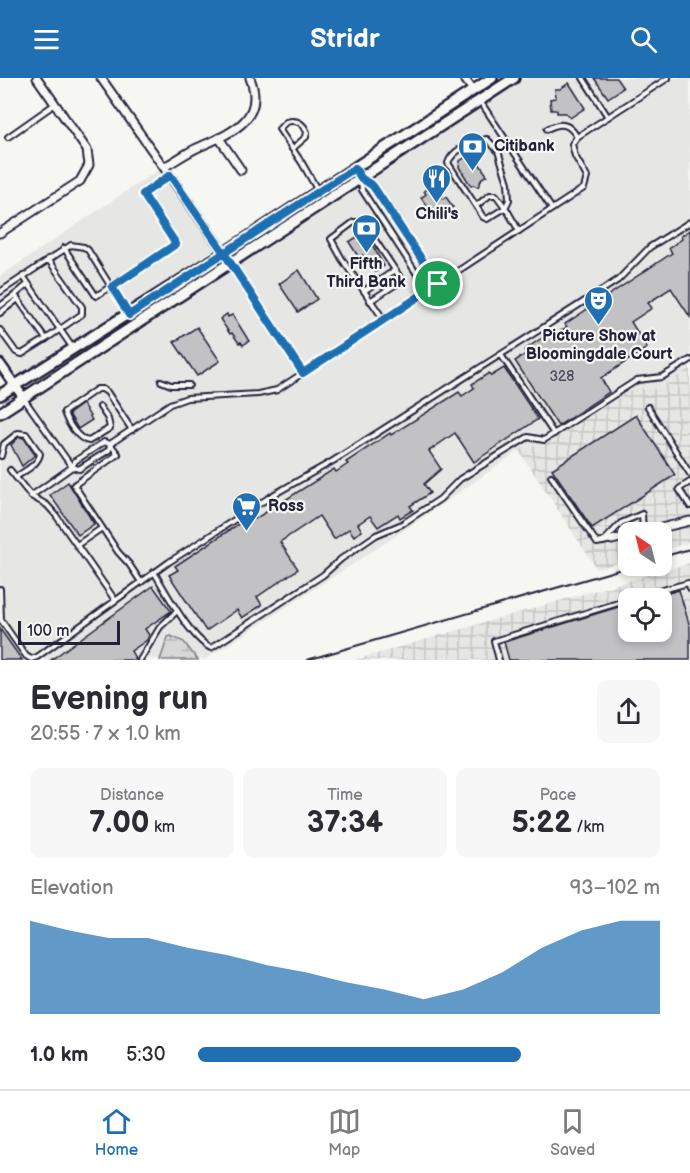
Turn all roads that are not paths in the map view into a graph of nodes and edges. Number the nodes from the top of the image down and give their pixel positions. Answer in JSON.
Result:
{"nodes":[{"id":1,"x":37,"y":78,"type":"edge"},
{"id":2,"x":101,"y":78,"type":"edge"},
{"id":3,"x":250,"y":78,"type":"edge"},
{"id":4,"x":464,"y":78,"type":"edge"},
{"id":5,"x":514,"y":78,"type":"edge"},
{"id":6,"x":583,"y":78,"type":"edge"},
{"id":7,"x":668,"y":78,"type":"edge"},
{"id":8,"x":488,"y":80,"type":"edge"},
{"id":9,"x":473,"y":90,"type":"junction"},
{"id":10,"x":480,"y":101,"type":"junction"},
{"id":11,"x":55,"y":104,"type":"junction"},
{"id":12,"x":608,"y":117,"type":"junction"},
{"id":13,"x":547,"y":129,"type":"dead end"},
{"id":14,"x":8,"y":137,"type":"dead end"},
{"id":15,"x":577,"y":137,"type":"junction"},
{"id":16,"x":219,"y":138,"type":"junction"},
{"id":17,"x":292,"y":149,"type":"junction"},
{"id":18,"x":164,"y":167,"type":"junction"},
{"id":19,"x":355,"y":168,"type":"junction"},
{"id":20,"x":241,"y":170,"type":"dead end"},
{"id":21,"x":170,"y":175,"type":"junction"},
{"id":22,"x":361,"y":178,"type":"junction"},
{"id":23,"x":318,"y":192,"type":"junction"},
{"id":24,"x":476,"y":206,"type":"junction"},
{"id":25,"x":505,"y":208,"type":"junction"},
{"id":26,"x":552,"y":209,"type":"junction"},
{"id":27,"x":690,"y":222,"type":"edge"},
{"id":28,"x":519,"y":231,"type":"junction"},
{"id":29,"x":0,"y":233,"type":"edge"},
{"id":30,"x":64,"y":248,"type":"junction"},
{"id":31,"x":224,"y":253,"type":"junction"},
{"id":32,"x":48,"y":259,"type":"junction"},
{"id":33,"x":231,"y":263,"type":"junction"},
{"id":34,"x":395,"y":270,"type":"junction"},
{"id":35,"x":23,"y":276,"type":"junction"},
{"id":36,"x":28,"y":284,"type":"junction"},
{"id":37,"x":438,"y":284,"type":"junction"},
{"id":38,"x":112,"y":287,"type":"junction"},
{"id":39,"x":364,"y":291,"type":"junction"},
{"id":40,"x":428,"y":291,"type":"junction"},
{"id":41,"x":0,"y":292,"type":"edge"},
{"id":42,"x":15,"y":295,"type":"junction"},
{"id":43,"x":18,"y":299,"type":"junction"},
{"id":44,"x":370,"y":301,"type":"junction"},
{"id":45,"x":0,"y":306,"type":"edge"},
{"id":46,"x":0,"y":313,"type":"edge"},
{"id":47,"x":129,"y":315,"type":"junction"},
{"id":48,"x":384,"y":320,"type":"junction"},
{"id":49,"x":60,"y":329,"type":"junction"},
{"id":50,"x":0,"y":330,"type":"edge"},
{"id":51,"x":46,"y":339,"type":"junction"},
{"id":52,"x":74,"y":349,"type":"junction"},
{"id":53,"x":501,"y":354,"type":"junction"},
{"id":54,"x":690,"y":360,"type":"edge"},
{"id":55,"x":0,"y":364,"type":"edge"},
{"id":56,"x":303,"y":373,"type":"junction"},
{"id":57,"x":161,"y":381,"type":"dead end"},
{"id":58,"x":15,"y":385,"type":"junction"},
{"id":59,"x":189,"y":385,"type":"dead end"},
{"id":60,"x":0,"y":395,"type":"edge"},
{"id":61,"x":23,"y":397,"type":"junction"},
{"id":62,"x":100,"y":407,"type":"dead end"},
{"id":63,"x":648,"y":407,"type":"dead end"},
{"id":64,"x":0,"y":413,"type":"edge"},
{"id":65,"x":132,"y":430,"type":"junction"},
{"id":66,"x":554,"y":434,"type":"junction"},
{"id":67,"x":110,"y":444,"type":"junction"},
{"id":68,"x":1,"y":456,"type":"edge"},
{"id":69,"x":72,"y":466,"type":"junction"},
{"id":70,"x":10,"y":470,"type":"dead end"},
{"id":71,"x":690,"y":474,"type":"edge"},
{"id":72,"x":551,"y":476,"type":"dead end"},
{"id":73,"x":16,"y":477,"type":"junction"},
{"id":74,"x":690,"y":483,"type":"edge"},
{"id":75,"x":30,"y":496,"type":"junction"},
{"id":76,"x":690,"y":506,"type":"edge"},
{"id":77,"x":690,"y":521,"type":"edge"},
{"id":78,"x":623,"y":522,"type":"edge"},
{"id":79,"x":642,"y":522,"type":"edge"},
{"id":80,"x":672,"y":525,"type":"edge"},
{"id":81,"x":618,"y":526,"type":"edge"},
{"id":82,"x":102,"y":528,"type":"junction"},
{"id":83,"x":618,"y":538,"type":"edge"},
{"id":84,"x":612,"y":540,"type":"joint"},
{"id":85,"x":602,"y":542,"type":"junction"},
{"id":86,"x":77,"y":545,"type":"junction"},
{"id":87,"x":154,"y":572,"type":"junction"},
{"id":88,"x":141,"y":582,"type":"junction"},
{"id":89,"x":690,"y":585,"type":"edge"},
{"id":90,"x":0,"y":589,"type":"edge"},
{"id":91,"x":672,"y":589,"type":"edge"},
{"id":92,"x":115,"y":600,"type":"junction"},
{"id":93,"x":618,"y":603,"type":"edge"},
{"id":94,"x":177,"y":611,"type":"junction"},
{"id":95,"x":140,"y":660,"type":"edge"},
{"id":96,"x":499,"y":660,"type":"edge"}],
"edges":[{"from":1,"to":11,"type":"street"},
{"from":2,"to":18,"type":"street"},
{"from":3,"to":16,"type":"street"},
{"from":4,"to":9,"type":"street"},
{"from":5,"to":10,"type":"main road"},
{"from":6,"to":12,"type":"lane"},
{"from":7,"to":12,"type":"lane"},
{"from":8,"to":9,"type":"main road"},
{"from":8,"to":10,"type":"main road"},
{"from":9,"to":19,"type":"main road"},
{"from":10,"to":22,"type":"main road"},
{"from":10,"to":26,"type":"lane"},
{"from":11,"to":14,"type":"lane"},
{"from":11,"to":29,"type":"street"},
{"from":12,"to":15,"type":"lane"},
{"from":13,"to":15,"type":"lane"},
{"from":15,"to":26,"type":"lane"},
{"from":16,"to":18,"type":"street"},
{"from":16,"to":20,"type":"street"},
{"from":17,"to":17,"type":"lane"},
{"from":17,"to":23,"type":"lane"},
{"from":18,"to":21,"type":"street"},
{"from":19,"to":22,"type":"main road"},
{"from":19,"to":23,"type":"main road"},
{"from":21,"to":31,"type":"street"},
{"from":21,"to":38,"type":"lane"},
{"from":22,"to":33,"type":"main road"},
{"from":22,"to":37,"type":"lane"},
{"from":22,"to":40,"type":"lane"},
{"from":23,"to":31,"type":"main road"},
{"from":24,"to":25,"type":"lane"},
{"from":24,"to":25,"type":"lane"},
{"from":24,"to":25,"type":"lane"},
{"from":25,"to":28,"type":"lane"},
{"from":26,"to":28,"type":"lane"},
{"from":27,"to":53,"type":"lane"},
{"from":28,"to":37,"type":"lane"},
{"from":30,"to":32,"type":"lane"},
{"from":30,"to":38,"type":"lane"},
{"from":30,"to":38,"type":"lane"},
{"from":31,"to":33,"type":"street"},
{"from":31,"to":47,"type":"main road"},
{"from":32,"to":35,"type":"lane"},
{"from":32,"to":49,"type":"lane"},
{"from":33,"to":56,"type":"lane"},
{"from":33,"to":61,"type":"main road"},
{"from":34,"to":39,"type":"lane"},
{"from":34,"to":39,"type":"lane"},
{"from":34,"to":44,"type":"lane"},
{"from":35,"to":36,"type":"lane"},
{"from":35,"to":41,"type":"lane"},
{"from":36,"to":42,"type":"lane"},
{"from":36,"to":49,"type":"lane"},
{"from":37,"to":40,"type":"lane"},
{"from":38,"to":47,"type":"lane"},
{"from":39,"to":44,"type":"lane"},
{"from":40,"to":48,"type":"lane"},
{"from":42,"to":43,"type":"lane"},
{"from":42,"to":45,"type":"lane"},
{"from":43,"to":46,"type":"lane"},
{"from":43,"to":51,"type":"lane"},
{"from":44,"to":48,"type":"lane"},
{"from":47,"to":52,"type":"main road"},
{"from":48,"to":56,"type":"lane"},
{"from":49,"to":51,"type":"lane"},
{"from":49,"to":52,"type":"lane"},
{"from":50,"to":51,"type":"lane"},
{"from":52,"to":58,"type":"main road"},
{"from":53,"to":66,"type":"lane"},
{"from":53,"to":87,"type":"lane"},
{"from":54,"to":66,"type":"lane"},
{"from":55,"to":58,"type":"street"},
{"from":56,"to":65,"type":"lane"},
{"from":57,"to":59,"type":"lane"},
{"from":58,"to":60,"type":"main road"},
{"from":58,"to":61,"type":"street"},
{"from":61,"to":64,"type":"main road"},
{"from":61,"to":69,"type":"lane"},
{"from":62,"to":65,"type":"lane"},
{"from":63,"to":71,"type":"lane"},
{"from":65,"to":67,"type":"lane"},
{"from":66,"to":94,"type":"lane"},
{"from":67,"to":69,"type":"lane"},
{"from":67,"to":69,"type":"lane"},
{"from":67,"to":82,"type":"lane"},
{"from":68,"to":73,"type":"lane"},
{"from":69,"to":75,"type":"lane"},
{"from":70,"to":73,"type":"lane"},
{"from":72,"to":85,"type":"lane"},
{"from":73,"to":75,"type":"lane"},
{"from":74,"to":76,"type":"lane"},
{"from":75,"to":86,"type":"lane"},
{"from":77,"to":80,"type":"street"},
{"from":78,"to":79,"type":"lane"},
{"from":81,"to":85,"type":"lane"},
{"from":82,"to":86,"type":"lane"},
{"from":82,"to":88,"type":"lane"},
{"from":83,"to":84,"type":"street"},
{"from":84,"to":85,"type":"lane"},
{"from":86,"to":92,"type":"lane"},
{"from":87,"to":88,"type":"lane"},
{"from":87,"to":94,"type":"lane"},
{"from":88,"to":92,"type":"lane"},
{"from":89,"to":91,"type":"lane"},
{"from":90,"to":92,"type":"lane"},
{"from":93,"to":96,"type":"lane"},
{"from":94,"to":95,"type":"lane"}]}
